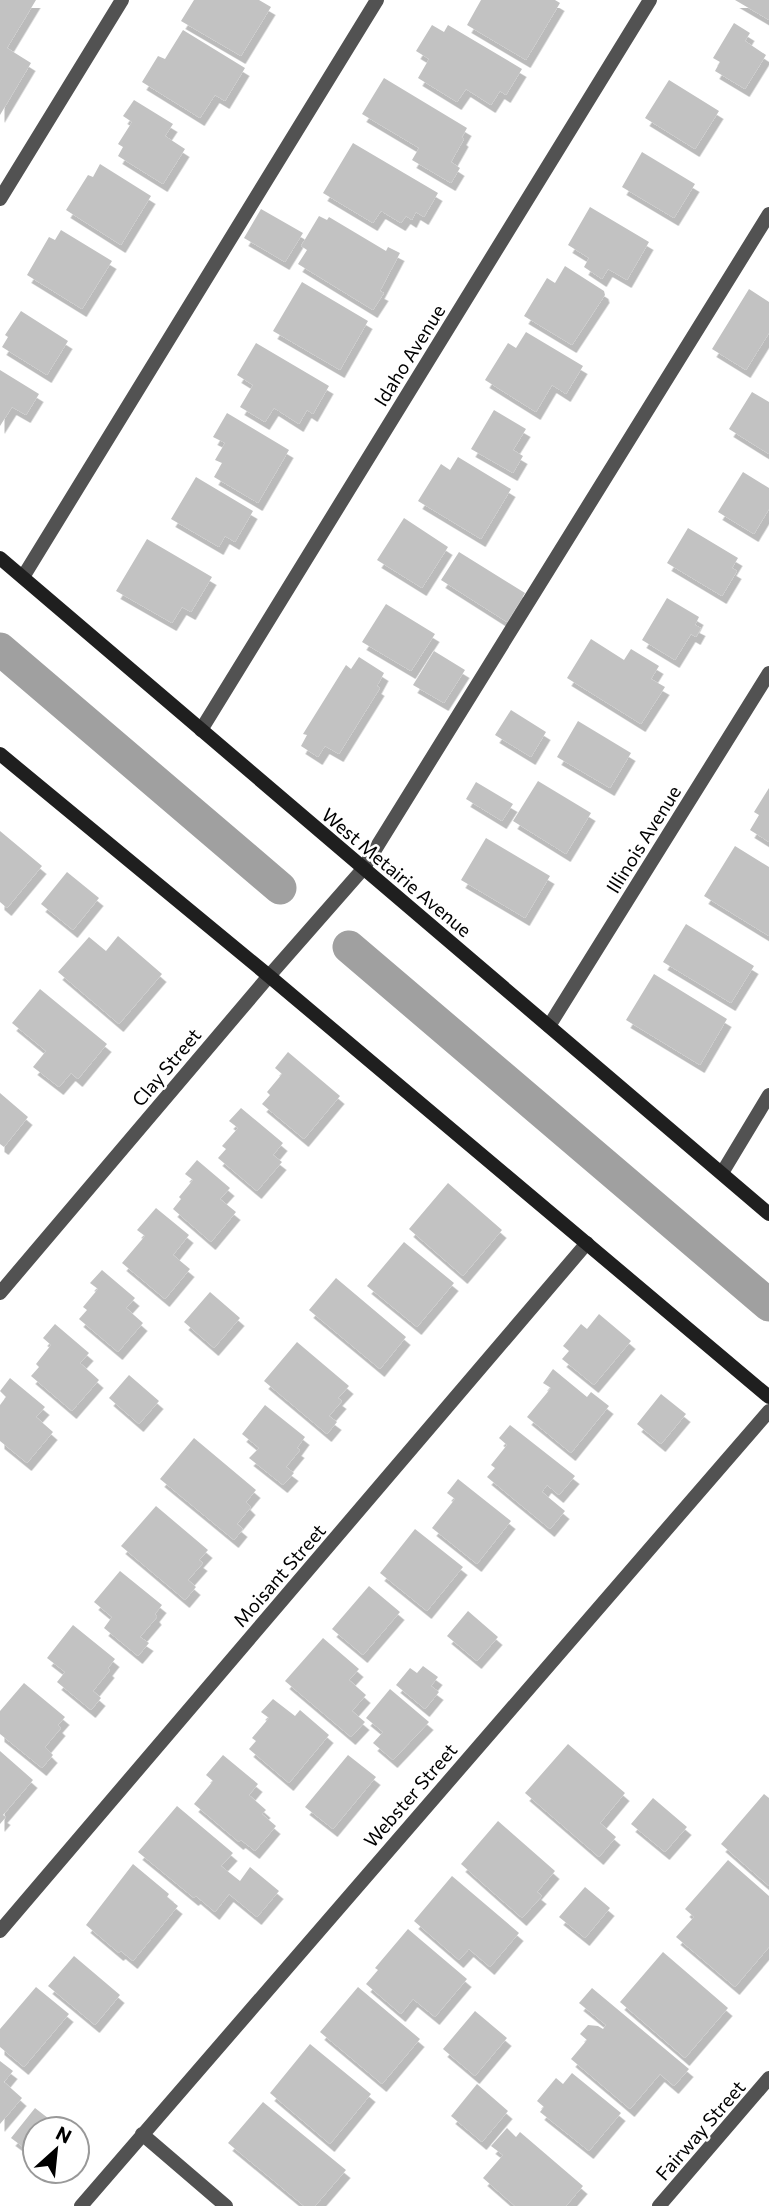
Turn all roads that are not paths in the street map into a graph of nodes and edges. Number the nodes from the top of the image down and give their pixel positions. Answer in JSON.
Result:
{"nodes":[{"id":1,"x":122,"y":0,"type":"edge"},
{"id":2,"x":377,"y":0,"type":"edge"},
{"id":3,"x":650,"y":0,"type":"edge"},
{"id":4,"x":0,"y":199,"type":"edge"},
{"id":5,"x":769,"y":214,"type":"edge"},
{"id":6,"x":0,"y":558,"type":"edge"},
{"id":7,"x":23,"y":577,"type":"junction"},
{"id":8,"x":769,"y":673,"type":"edge"},
{"id":9,"x":201,"y":730,"type":"junction"},
{"id":10,"x":0,"y":754,"type":"edge"},
{"id":11,"x":363,"y":869,"type":"junction"},
{"id":12,"x":269,"y":976,"type":"junction"},
{"id":13,"x":549,"y":1026,"type":"junction"},
{"id":14,"x":769,"y":1095,"type":"edge"},
{"id":15,"x":722,"y":1174,"type":"junction"},
{"id":16,"x":769,"y":1214,"type":"edge"},
{"id":17,"x":587,"y":1243,"type":"junction"},
{"id":18,"x":0,"y":1293,"type":"edge"},
{"id":19,"x":769,"y":1397,"type":"edge"},
{"id":20,"x":769,"y":1411,"type":"edge"},
{"id":21,"x":0,"y":1931,"type":"edge"},
{"id":22,"x":769,"y":2078,"type":"edge"},
{"id":23,"x":142,"y":2134,"type":"junction"},
{"id":24,"x":81,"y":2206,"type":"edge"},
{"id":25,"x":226,"y":2206,"type":"edge"},
{"id":26,"x":659,"y":2206,"type":"edge"}],
"edges":[{"from":1,"to":4,"type":"street"},
{"from":2,"to":7,"type":"street"},
{"from":3,"to":9,"type":"street","name":"Idaho Avenue"},
{"from":5,"to":11,"type":"street","name":"Clay Street"},
{"from":6,"to":7,"type":"main road","name":"West Metairie Avenue"},
{"from":7,"to":9,"type":"main road","name":"West Metairie Avenue"},
{"from":8,"to":13,"type":"street","name":"Illinois Avenue"},
{"from":9,"to":11,"type":"main road","name":"West Metairie Avenue"},
{"from":10,"to":12,"type":"main road"},
{"from":11,"to":12,"type":"street","name":"Clay Street"},
{"from":11,"to":13,"type":"main road","name":"West Metairie Avenue"},
{"from":12,"to":17,"type":"main road"},
{"from":12,"to":18,"type":"street","name":"Clay Street"},
{"from":13,"to":15,"type":"main road","name":"West Metairie Avenue"},
{"from":14,"to":15,"type":"street"},
{"from":15,"to":16,"type":"main road","name":"West Metairie Avenue"},
{"from":17,"to":19,"type":"main road"},
{"from":17,"to":21,"type":"street","name":"Moisant Street"},
{"from":20,"to":23,"type":"street","name":"Webster Street"},
{"from":22,"to":26,"type":"street","name":"Fairway Street"},
{"from":23,"to":24,"type":"street","name":"Webster Street"},
{"from":23,"to":25,"type":"street"}]}
